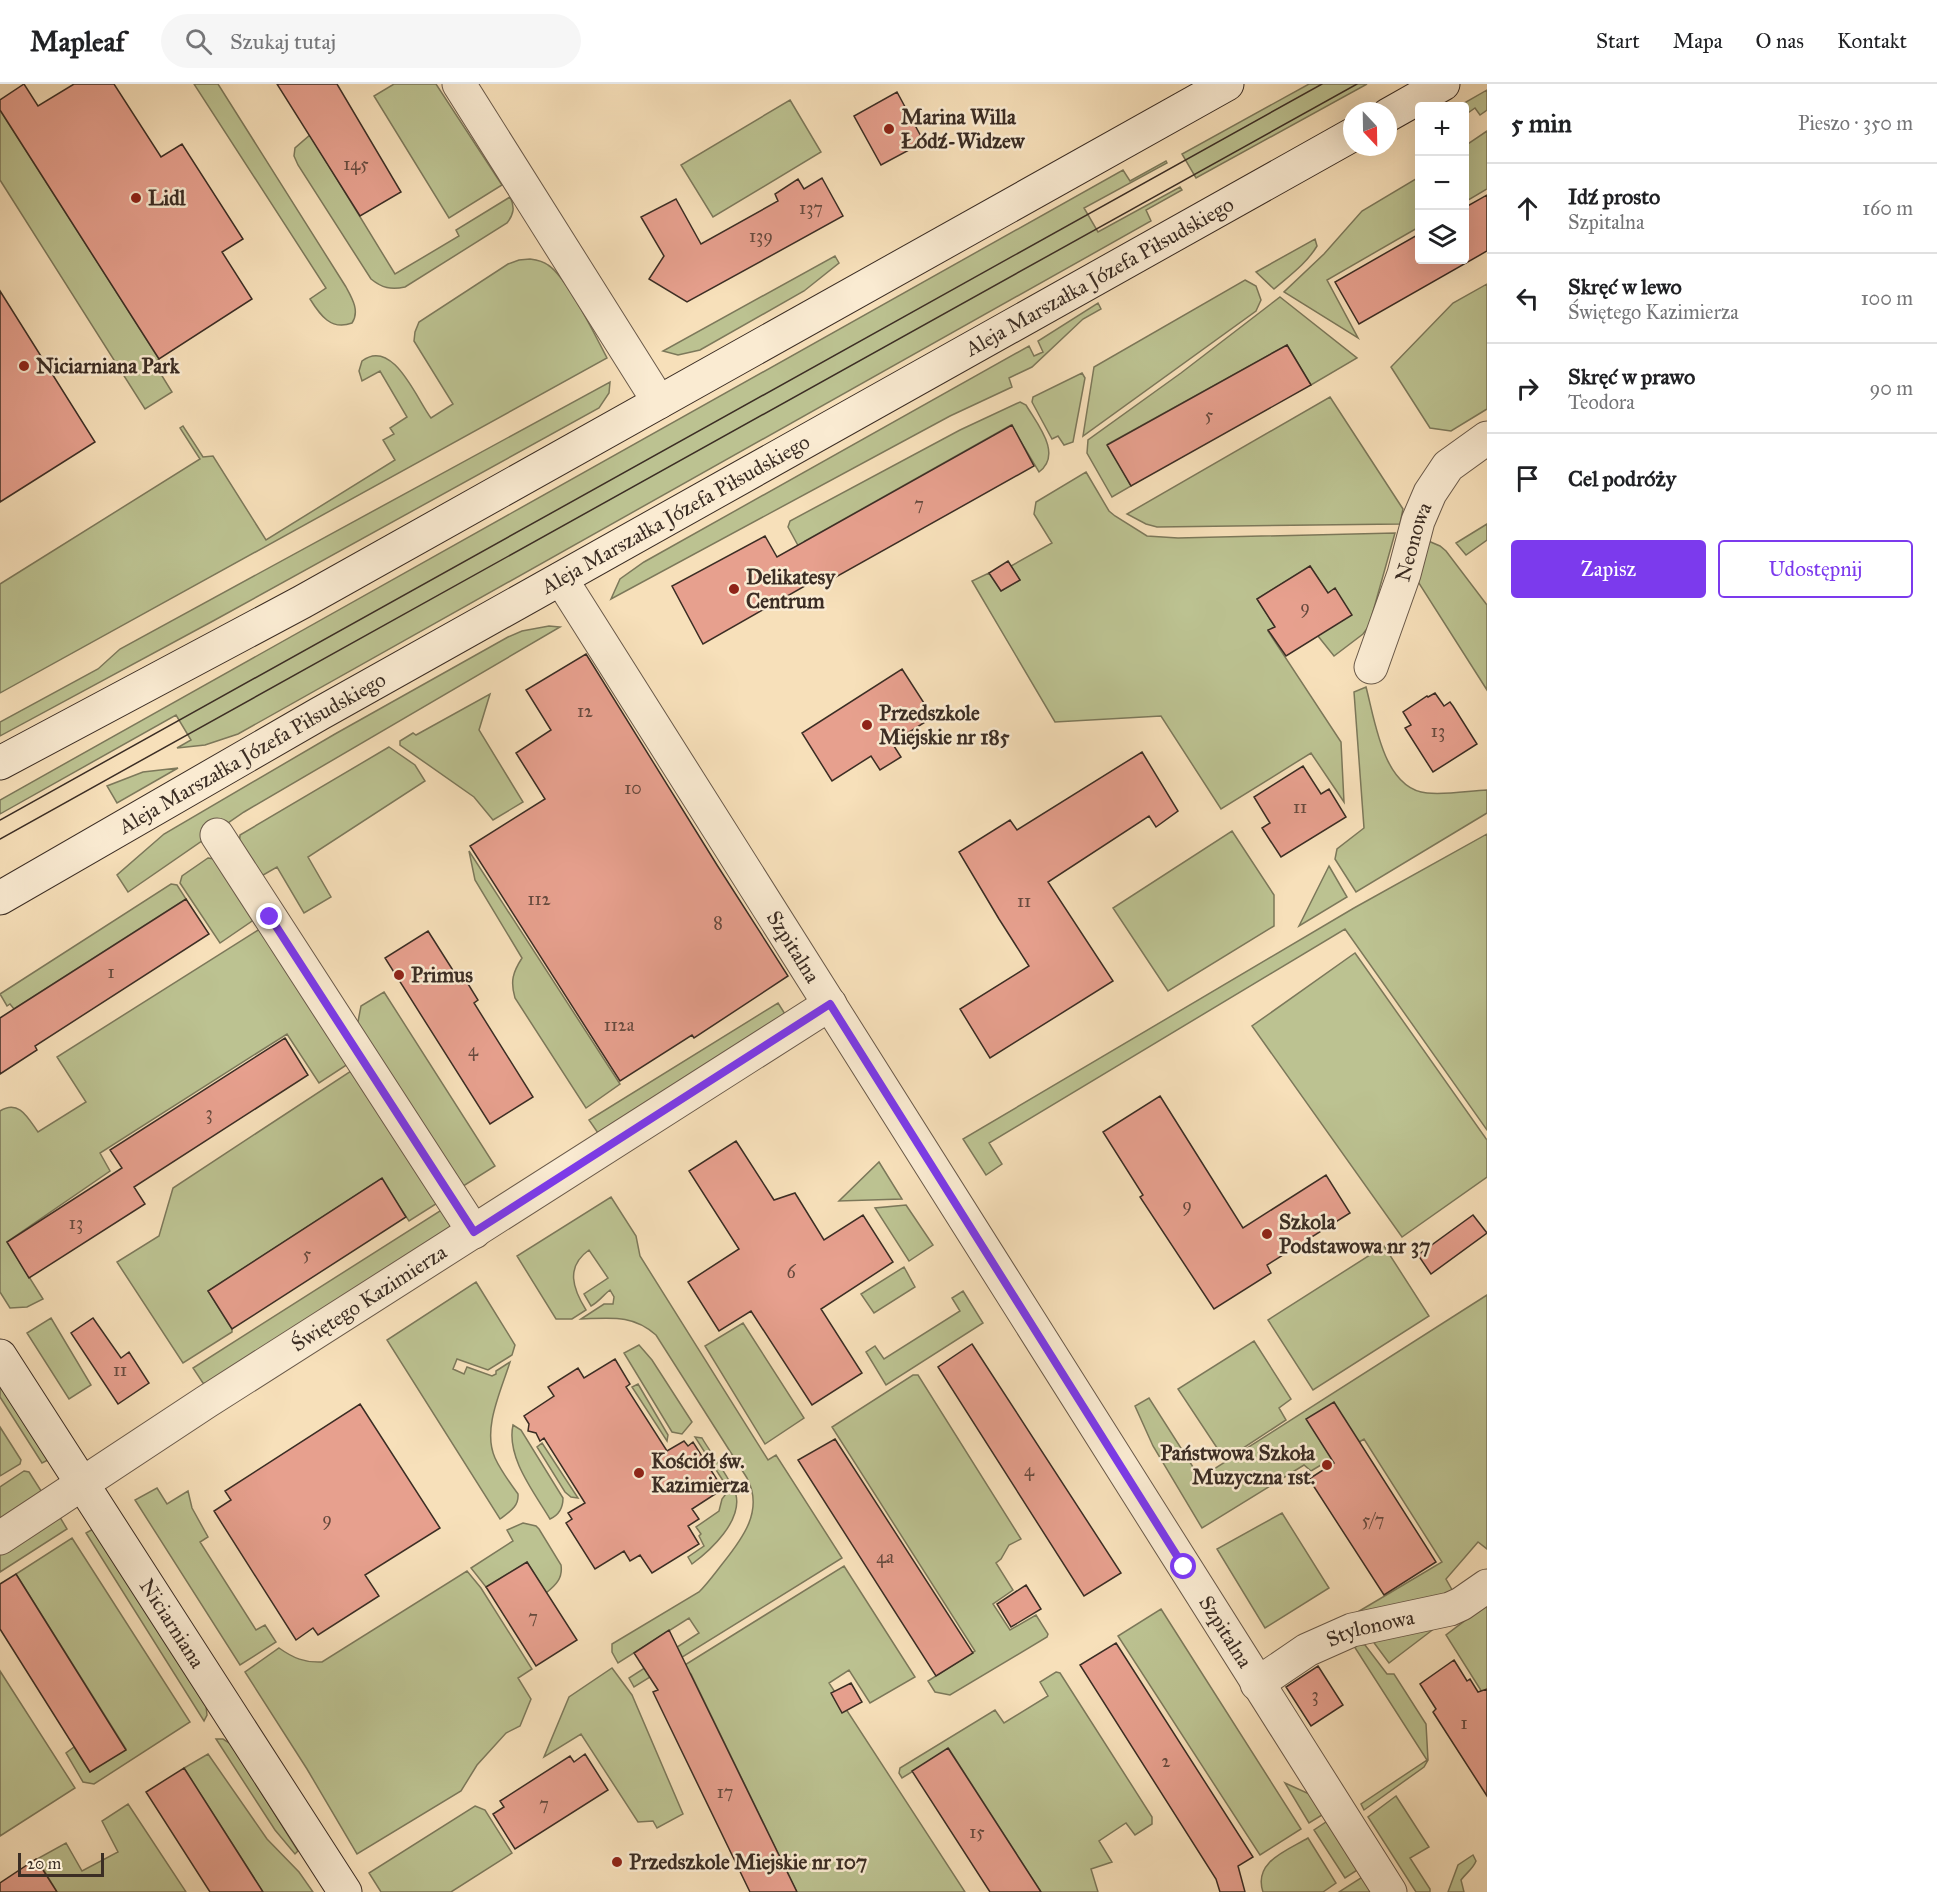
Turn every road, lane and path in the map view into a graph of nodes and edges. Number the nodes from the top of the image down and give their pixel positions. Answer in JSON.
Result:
{"nodes":[{"id":1,"x":459,"y":84,"type":"edge"},
{"id":2,"x":1227,"y":84,"type":"edge"},
{"id":3,"x":1443,"y":84,"type":"edge"},
{"id":4,"x":1397,"y":110,"type":"edge"},
{"id":5,"x":1343,"y":140,"type":"edge"},
{"id":6,"x":659,"y":402,"type":"junction"},
{"id":7,"x":1487,"y":438,"type":"edge"},
{"id":8,"x":561,"y":579,"type":"junction"},
{"id":9,"x":1371,"y":667,"type":"dead end"},
{"id":10,"x":0,"y":763,"type":"edge"},
{"id":11,"x":217,"y":836,"type":"dead end"},
{"id":12,"x":0,"y":898,"type":"edge"},
{"id":13,"x":830,"y":1004,"type":"junction"},
{"id":14,"x":474,"y":1232,"type":"junction"},
{"id":15,"x":0,"y":1356,"type":"edge"},
{"id":16,"x":82,"y":1484,"type":"junction"},
{"id":17,"x":0,"y":1538,"type":"edge"},
{"id":18,"x":1487,"y":1586,"type":"edge"},
{"id":19,"x":1257,"y":1684,"type":"junction"},
{"id":20,"x":345,"y":1892,"type":"edge"},
{"id":21,"x":1390,"y":1892,"type":"edge"}],
"edges":[{"from":1,"to":6,"type":"street"},
{"from":2,"to":6,"type":"street"},
{"from":3,"to":4,"type":"street"},
{"from":5,"to":8,"type":"street","name":"Aleja Marszałka Józefa Piłsudskiego"},
{"from":6,"to":10,"type":"street"},
{"from":7,"to":9,"type":"street","name":"Neonowa"},
{"from":8,"to":12,"type":"street","name":"Aleja Marszałka Józefa Piłsudskiego"},
{"from":8,"to":13,"type":"street","name":"Szpitalna"},
{"from":11,"to":14,"type":"street"},
{"from":13,"to":14,"type":"street","name":"Świętego Kazimierza"},
{"from":13,"to":19,"type":"street","name":"Szpitalna"},
{"from":14,"to":16,"type":"street","name":"Świętego Kazimierza"},
{"from":15,"to":16,"type":"street","name":"Niciarniana"},
{"from":16,"to":17,"type":"street","name":"Świętego Kazimierza"},
{"from":16,"to":20,"type":"street","name":"Niciarniana"},
{"from":18,"to":19,"type":"street","name":"Stylonowa"},
{"from":19,"to":21,"type":"street","name":"Szpitalna"}]}
